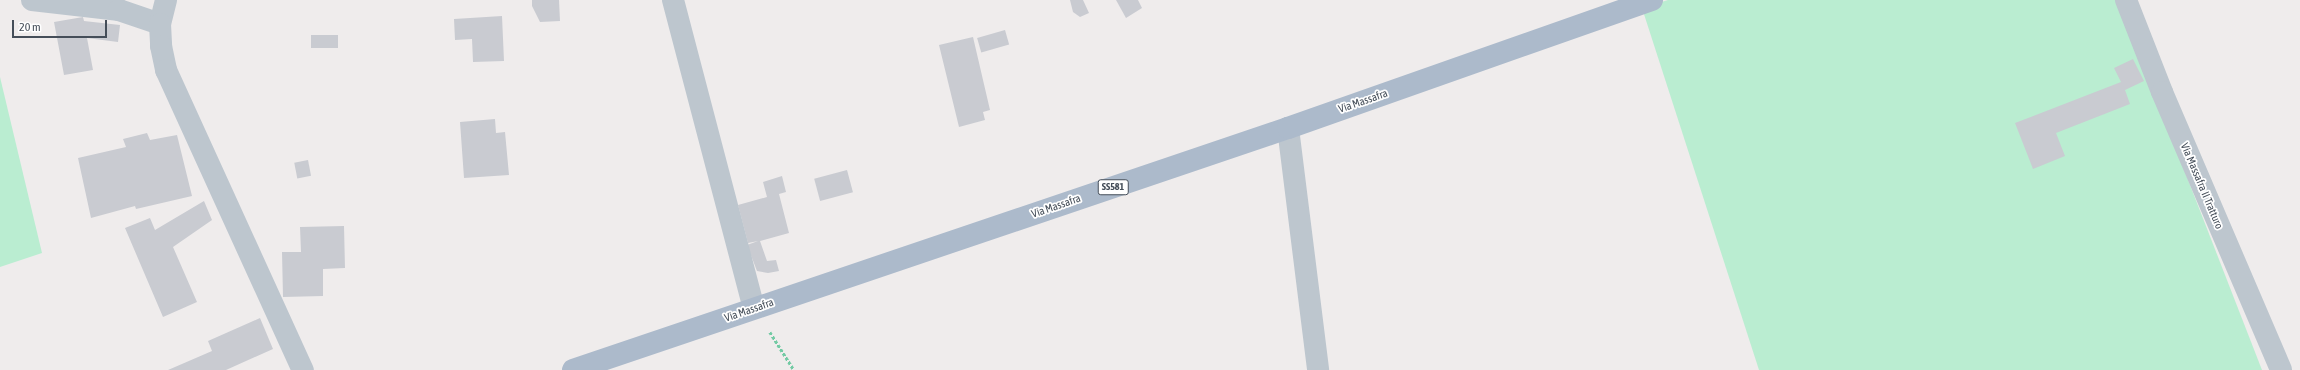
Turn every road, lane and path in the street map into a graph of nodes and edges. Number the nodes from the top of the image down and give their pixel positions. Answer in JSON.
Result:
{"nodes":[{"id":1,"x":32,"y":0,"type":"edge"},
{"id":2,"x":166,"y":0,"type":"edge"},
{"id":3,"x":673,"y":0,"type":"edge"},
{"id":4,"x":1652,"y":0,"type":"edge"},
{"id":5,"x":2126,"y":0,"type":"edge"},
{"id":6,"x":160,"y":24,"type":"junction"},
{"id":7,"x":1288,"y":128,"type":"junction"},
{"id":8,"x":754,"y":308,"type":"junction"},
{"id":9,"x":303,"y":370,"type":"edge"},
{"id":10,"x":573,"y":370,"type":"edge"},
{"id":11,"x":794,"y":370,"type":"edge"},
{"id":12,"x":1318,"y":370,"type":"edge"},
{"id":13,"x":2281,"y":370,"type":"edge"}],
"edges":[{"from":1,"to":6,"type":"street"},
{"from":2,"to":6,"type":"street"},
{"from":3,"to":8,"type":"street"},
{"from":4,"to":7,"type":"main road","name":"Via Massafra","number":"SS581"},
{"from":5,"to":13,"type":"street","name":"Via Massafra II Tratturo"},
{"from":6,"to":9,"type":"street"},
{"from":7,"to":8,"type":"main road","name":"Via Massafra","number":"SS581"},
{"from":7,"to":12,"type":"street"},
{"from":8,"to":10,"type":"main road","name":"Via Massafra","number":"SS581"},
{"from":8,"to":11,"type":"path"}]}
